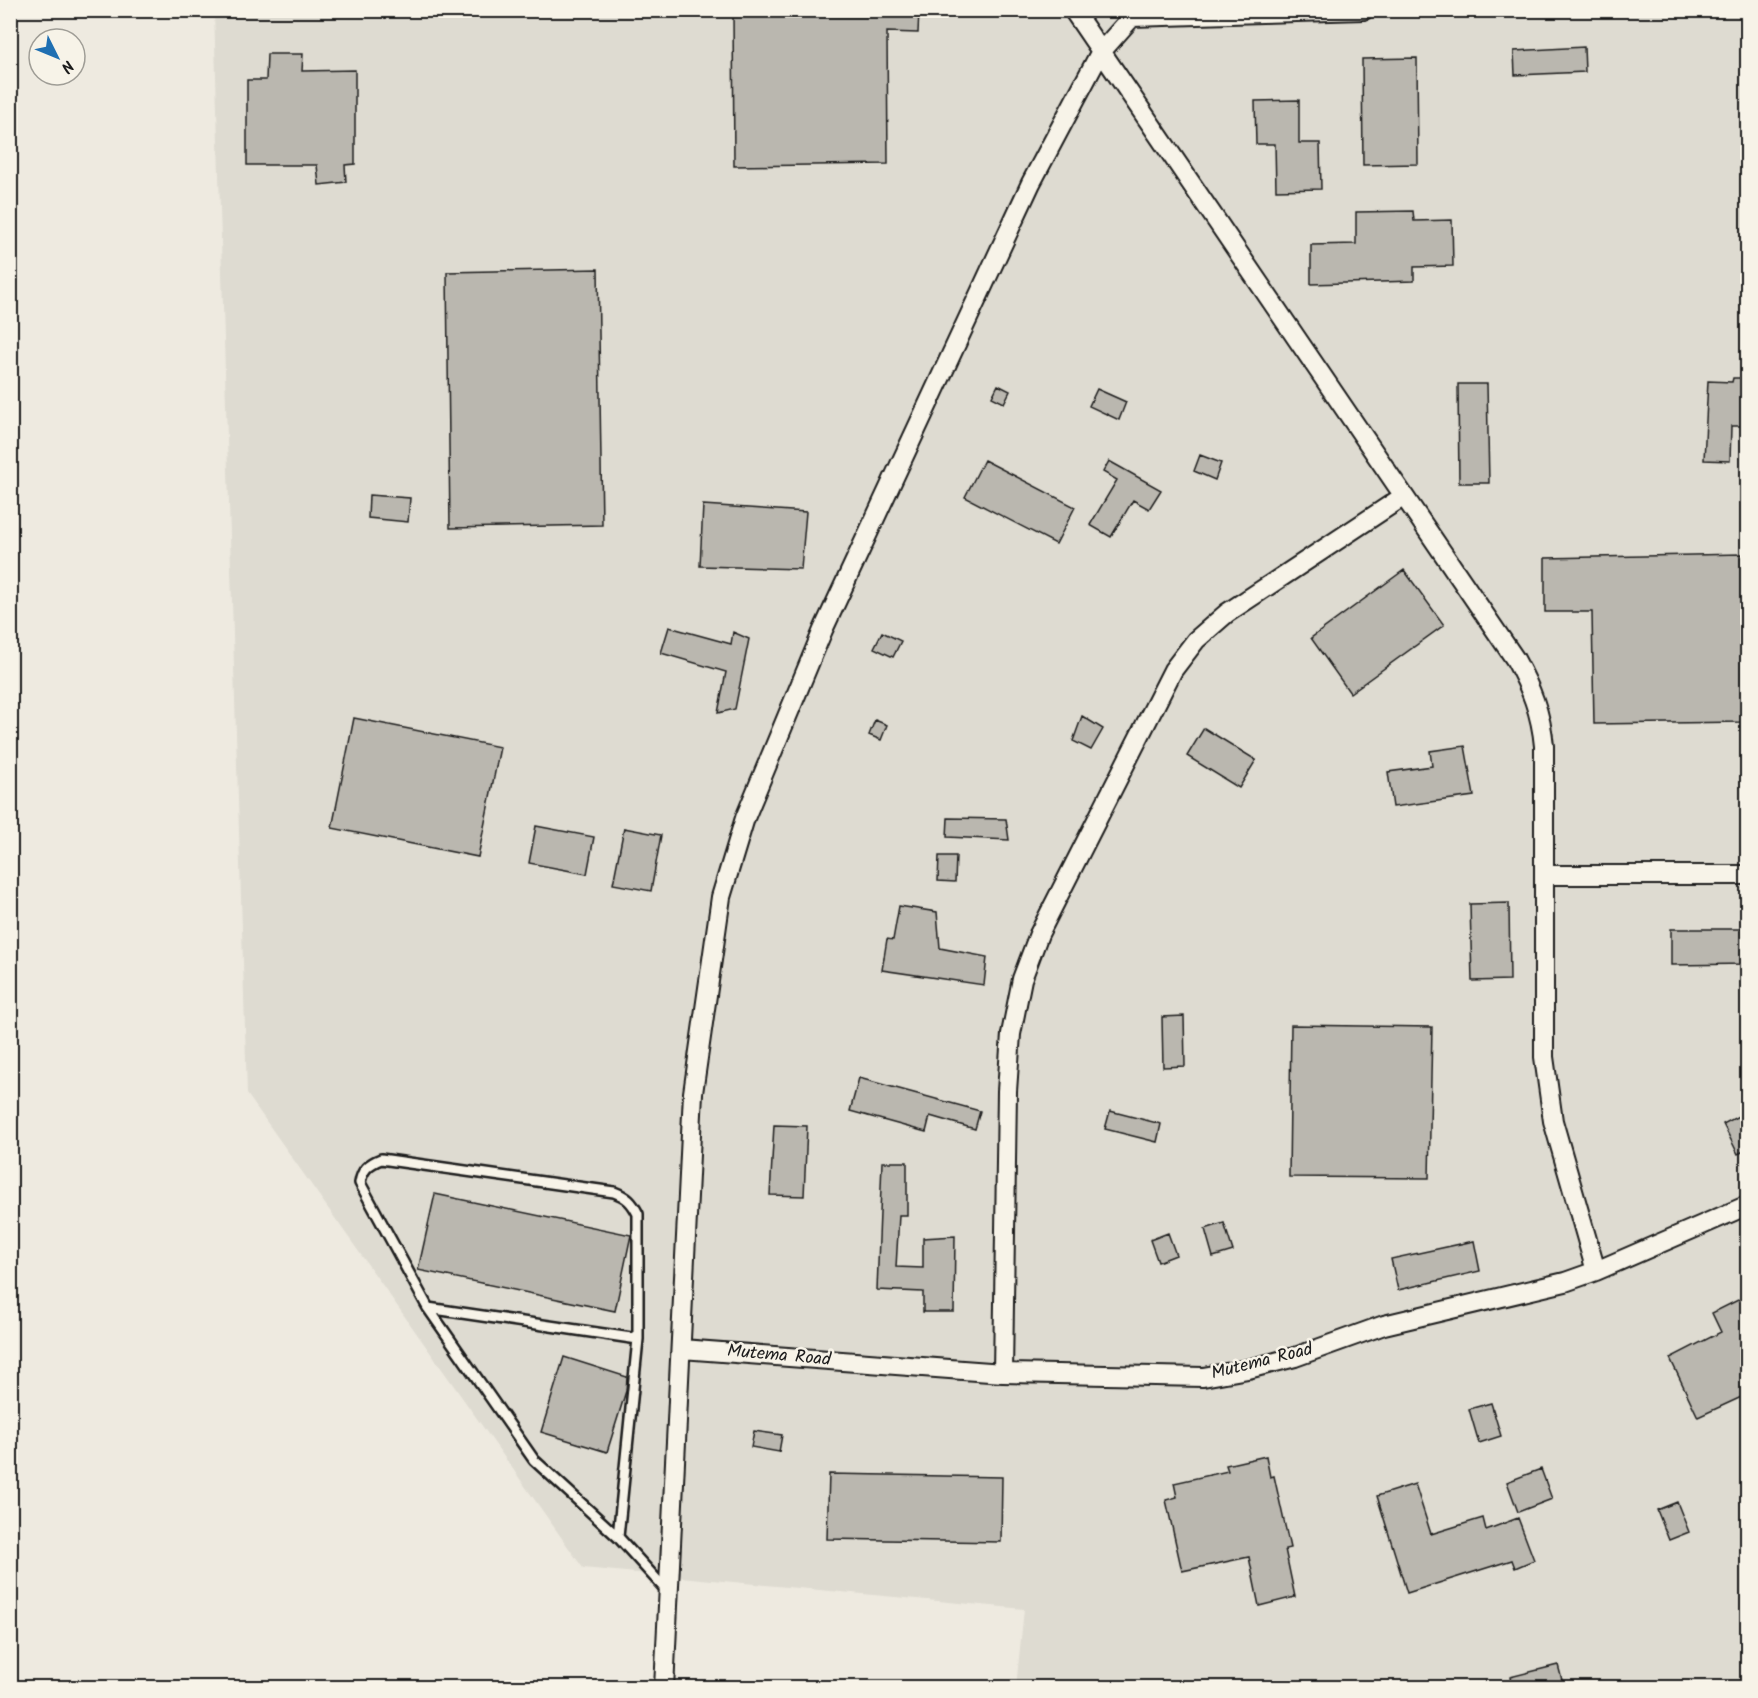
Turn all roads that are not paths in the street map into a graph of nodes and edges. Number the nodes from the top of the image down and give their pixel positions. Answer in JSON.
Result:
{"nodes":[{"id":1,"x":1073,"y":10,"type":"edge"},
{"id":2,"x":1364,"y":10,"type":"edge"},
{"id":3,"x":1100,"y":53,"type":"junction"},
{"id":4,"x":1404,"y":496,"type":"junction"},
{"id":5,"x":1544,"y":875,"type":"junction"},
{"id":6,"x":1748,"y":875,"type":"edge"},
{"id":7,"x":1748,"y":1205,"type":"edge"},
{"id":8,"x":1596,"y":1271,"type":"junction"},
{"id":9,"x":428,"y":1308,"type":"junction"},
{"id":10,"x":638,"y":1339,"type":"junction"},
{"id":11,"x":682,"y":1349,"type":"junction"},
{"id":12,"x":1003,"y":1372,"type":"junction"},
{"id":13,"x":618,"y":1537,"type":"junction"},
{"id":14,"x":667,"y":1591,"type":"junction"},
{"id":15,"x":664,"y":1688,"type":"edge"}],
"edges":[{"from":1,"to":3,"type":"street"},
{"from":2,"to":3,"type":"street"},
{"from":3,"to":4,"type":"street"},
{"from":3,"to":11,"type":"street"},
{"from":4,"to":5,"type":"street"},
{"from":4,"to":12,"type":"street"},
{"from":5,"to":6,"type":"street"},
{"from":5,"to":8,"type":"street"},
{"from":7,"to":8,"type":"street","name":"Mutema Road"},
{"from":8,"to":12,"type":"street","name":"Mutema Road"},
{"from":9,"to":10,"type":"lane"},
{"from":9,"to":10,"type":"lane"},
{"from":9,"to":13,"type":"lane"},
{"from":10,"to":13,"type":"lane"},
{"from":11,"to":12,"type":"street","name":"Mutema Road"},
{"from":11,"to":14,"type":"street"},
{"from":13,"to":14,"type":"lane"},
{"from":14,"to":15,"type":"street"}]}
